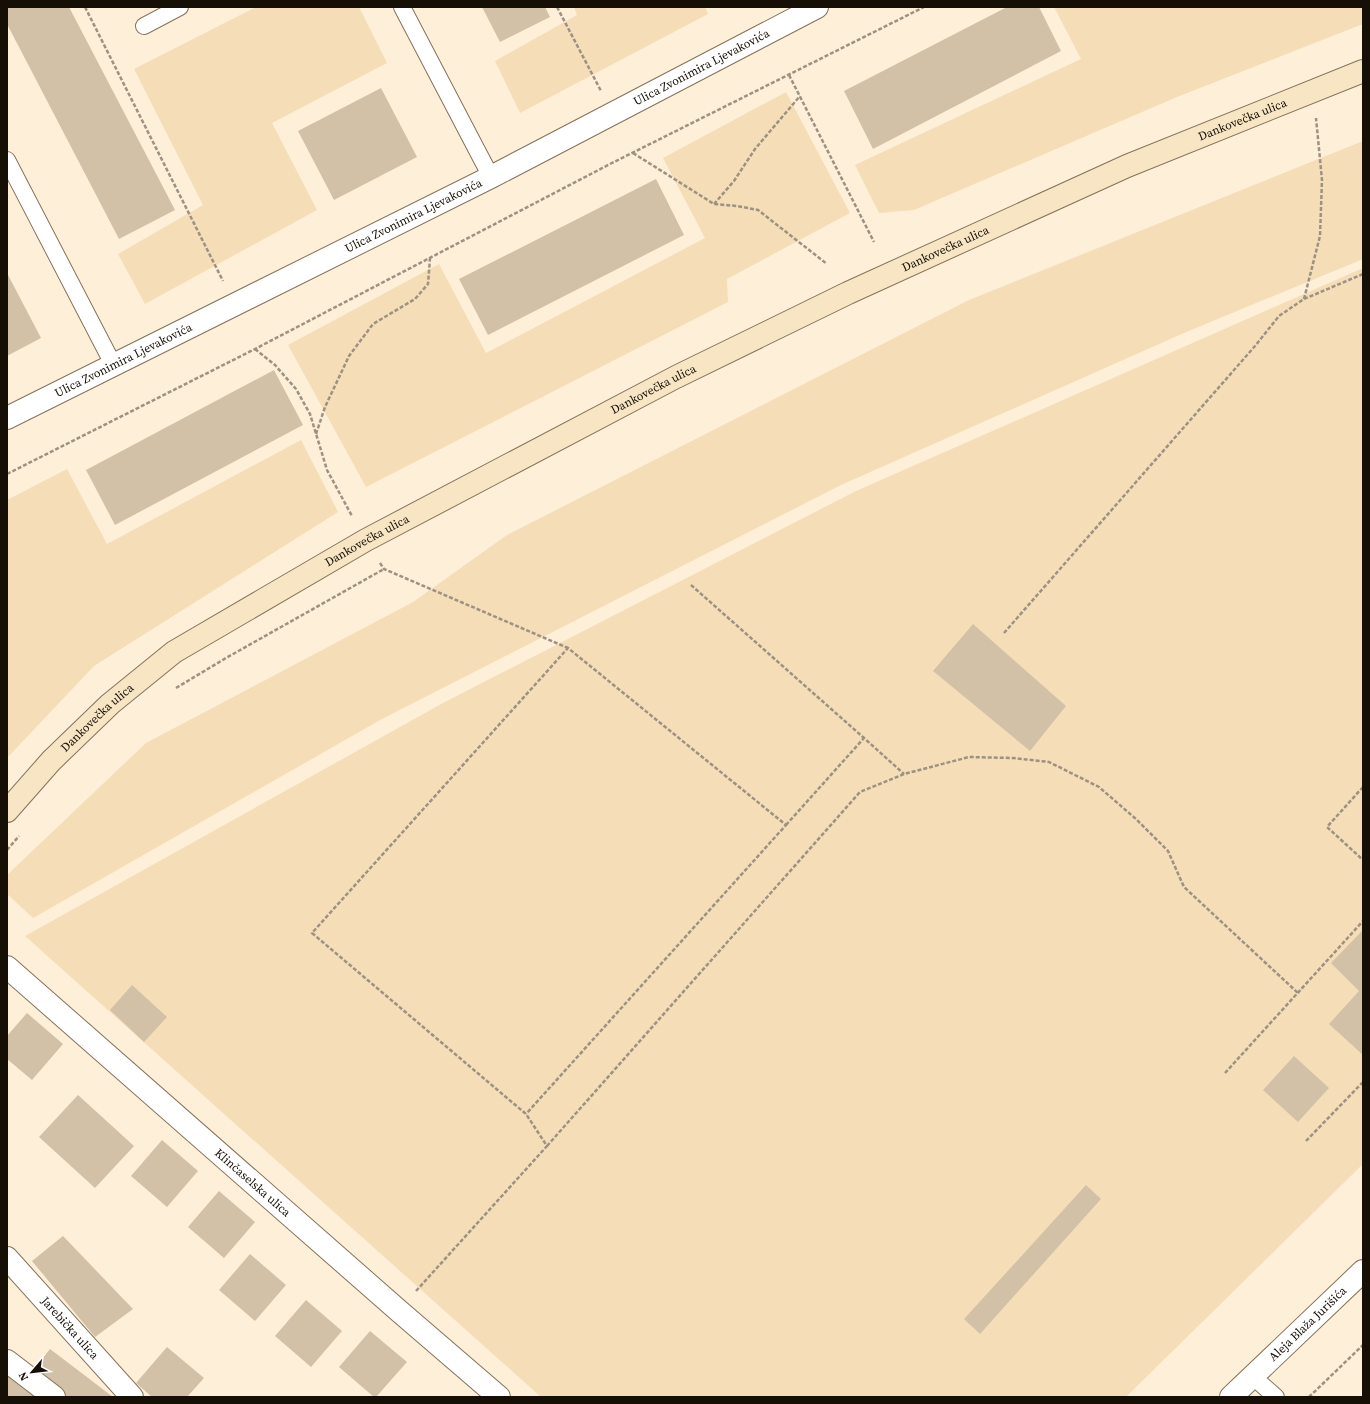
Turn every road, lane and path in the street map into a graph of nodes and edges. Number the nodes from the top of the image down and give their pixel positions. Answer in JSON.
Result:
{"nodes":[{"id":1,"x":85,"y":7,"type":"edge"},
{"id":2,"x":180,"y":7,"type":"edge"},
{"id":3,"x":402,"y":7,"type":"edge"},
{"id":4,"x":557,"y":7,"type":"edge"},
{"id":5,"x":817,"y":7,"type":"edge"},
{"id":6,"x":924,"y":7,"type":"edge"},
{"id":7,"x":144,"y":26,"type":"dead end"},
{"id":8,"x":1363,"y":71,"type":"edge"},
{"id":9,"x":789,"y":75,"type":"junction"},
{"id":10,"x":604,"y":96,"type":"dead end"},
{"id":11,"x":800,"y":96,"type":"junction"},
{"id":12,"x":1316,"y":112,"type":"dead end"},
{"id":13,"x":633,"y":153,"type":"junction"},
{"id":14,"x":7,"y":160,"type":"edge"},
{"id":15,"x":491,"y":178,"type":"junction"},
{"id":16,"x":714,"y":204,"type":"junction"},
{"id":17,"x":874,"y":242,"type":"dead end"},
{"id":18,"x":430,"y":258,"type":"junction"},
{"id":19,"x":827,"y":264,"type":"dead end"},
{"id":20,"x":1363,"y":274,"type":"edge"},
{"id":21,"x":226,"y":287,"type":"dead end"},
{"id":22,"x":1304,"y":299,"type":"junction"},
{"id":23,"x":255,"y":349,"type":"junction"},
{"id":24,"x":114,"y":366,"type":"junction"},
{"id":25,"x":7,"y":418,"type":"edge"},
{"id":26,"x":316,"y":434,"type":"junction"},
{"id":27,"x":7,"y":474,"type":"edge"},
{"id":28,"x":354,"y":522,"type":"dead end"},
{"id":29,"x":380,"y":562,"type":"dead end"},
{"id":30,"x":384,"y":569,"type":"junction"},
{"id":31,"x":691,"y":585,"type":"dead end"},
{"id":32,"x":1004,"y":633,"type":"dead end"},
{"id":33,"x":568,"y":648,"type":"junction"},
{"id":34,"x":175,"y":688,"type":"dead end"},
{"id":35,"x":864,"y":738,"type":"junction"},
{"id":36,"x":904,"y":774,"type":"junction"},
{"id":37,"x":1363,"y":787,"type":"edge"},
{"id":38,"x":7,"y":811,"type":"edge"},
{"id":39,"x":786,"y":825,"type":"junction"},
{"id":40,"x":22,"y":833,"type":"dead end"},
{"id":41,"x":7,"y":850,"type":"edge"},
{"id":42,"x":1363,"y":860,"type":"edge"},
{"id":43,"x":1363,"y":921,"type":"edge"},
{"id":44,"x":7,"y":967,"type":"edge"},
{"id":45,"x":1298,"y":993,"type":"junction"},
{"id":46,"x":1225,"y":1073,"type":"dead end"},
{"id":47,"x":1363,"y":1082,"type":"edge"},
{"id":48,"x":526,"y":1114,"type":"junction"},
{"id":49,"x":1306,"y":1141,"type":"dead end"},
{"id":50,"x":547,"y":1146,"type":"junction"},
{"id":51,"x":7,"y":1258,"type":"edge"},
{"id":52,"x":1363,"y":1271,"type":"edge"},
{"id":53,"x":399,"y":1311,"type":"junction"},
{"id":54,"x":1363,"y":1345,"type":"edge"},
{"id":55,"x":7,"y":1361,"type":"edge"},
{"id":56,"x":1252,"y":1376,"type":"junction"},
{"id":57,"x":54,"y":1397,"type":"edge"},
{"id":58,"x":132,"y":1397,"type":"edge"},
{"id":59,"x":499,"y":1397,"type":"edge"},
{"id":60,"x":1231,"y":1397,"type":"edge"},
{"id":61,"x":1276,"y":1397,"type":"edge"},
{"id":62,"x":1309,"y":1397,"type":"edge"}],
"edges":[{"from":1,"to":21,"type":"path"},
{"from":2,"to":7,"type":"lane"},
{"from":3,"to":15,"type":"lane"},
{"from":4,"to":10,"type":"path"},
{"from":5,"to":15,"type":"street","name":"Ulica Zvonimira Ljevakovića"},
{"from":6,"to":9,"type":"path"},
{"from":8,"to":38,"type":"main road","name":"Dankovečka ulica"},
{"from":9,"to":11,"type":"path"},
{"from":9,"to":13,"type":"path"},
{"from":11,"to":16,"type":"path"},
{"from":11,"to":17,"type":"path"},
{"from":12,"to":22,"type":"path"},
{"from":13,"to":16,"type":"path"},
{"from":13,"to":18,"type":"path"},
{"from":14,"to":24,"type":"lane"},
{"from":15,"to":24,"type":"street","name":"Ulica Zvonimira Ljevakovića"},
{"from":16,"to":19,"type":"path"},
{"from":18,"to":23,"type":"path"},
{"from":18,"to":26,"type":"path"},
{"from":20,"to":22,"type":"path"},
{"from":22,"to":32,"type":"path"},
{"from":23,"to":26,"type":"path"},
{"from":23,"to":27,"type":"path"},
{"from":24,"to":25,"type":"street","name":"Ulica Zvonimira Ljevakovića"},
{"from":26,"to":28,"type":"path"},
{"from":29,"to":30,"type":"path"},
{"from":30,"to":33,"type":"path"},
{"from":30,"to":34,"type":"path"},
{"from":31,"to":35,"type":"path"},
{"from":33,"to":39,"type":"path"},
{"from":33,"to":48,"type":"path"},
{"from":35,"to":36,"type":"path"},
{"from":35,"to":39,"type":"path"},
{"from":36,"to":45,"type":"path"},
{"from":36,"to":50,"type":"path"},
{"from":37,"to":42,"type":"path"},
{"from":39,"to":48,"type":"path"},
{"from":40,"to":41,"type":"path"},
{"from":43,"to":45,"type":"path"},
{"from":44,"to":53,"type":"street","name":"Klinčaselska ulica"},
{"from":45,"to":46,"type":"path"},
{"from":47,"to":49,"type":"path"},
{"from":48,"to":50,"type":"path"},
{"from":50,"to":53,"type":"path"},
{"from":51,"to":58,"type":"street","name":"Jarebička ulica"},
{"from":52,"to":56,"type":"street","name":"Aleja Blaža Jurišića"},
{"from":53,"to":59,"type":"street","name":"Klinčaselska ulica"},
{"from":54,"to":62,"type":"path"},
{"from":55,"to":57,"type":"street"},
{"from":56,"to":60,"type":"street","name":"Aleja Blaža Jurišića"},
{"from":56,"to":61,"type":"lane"}]}
